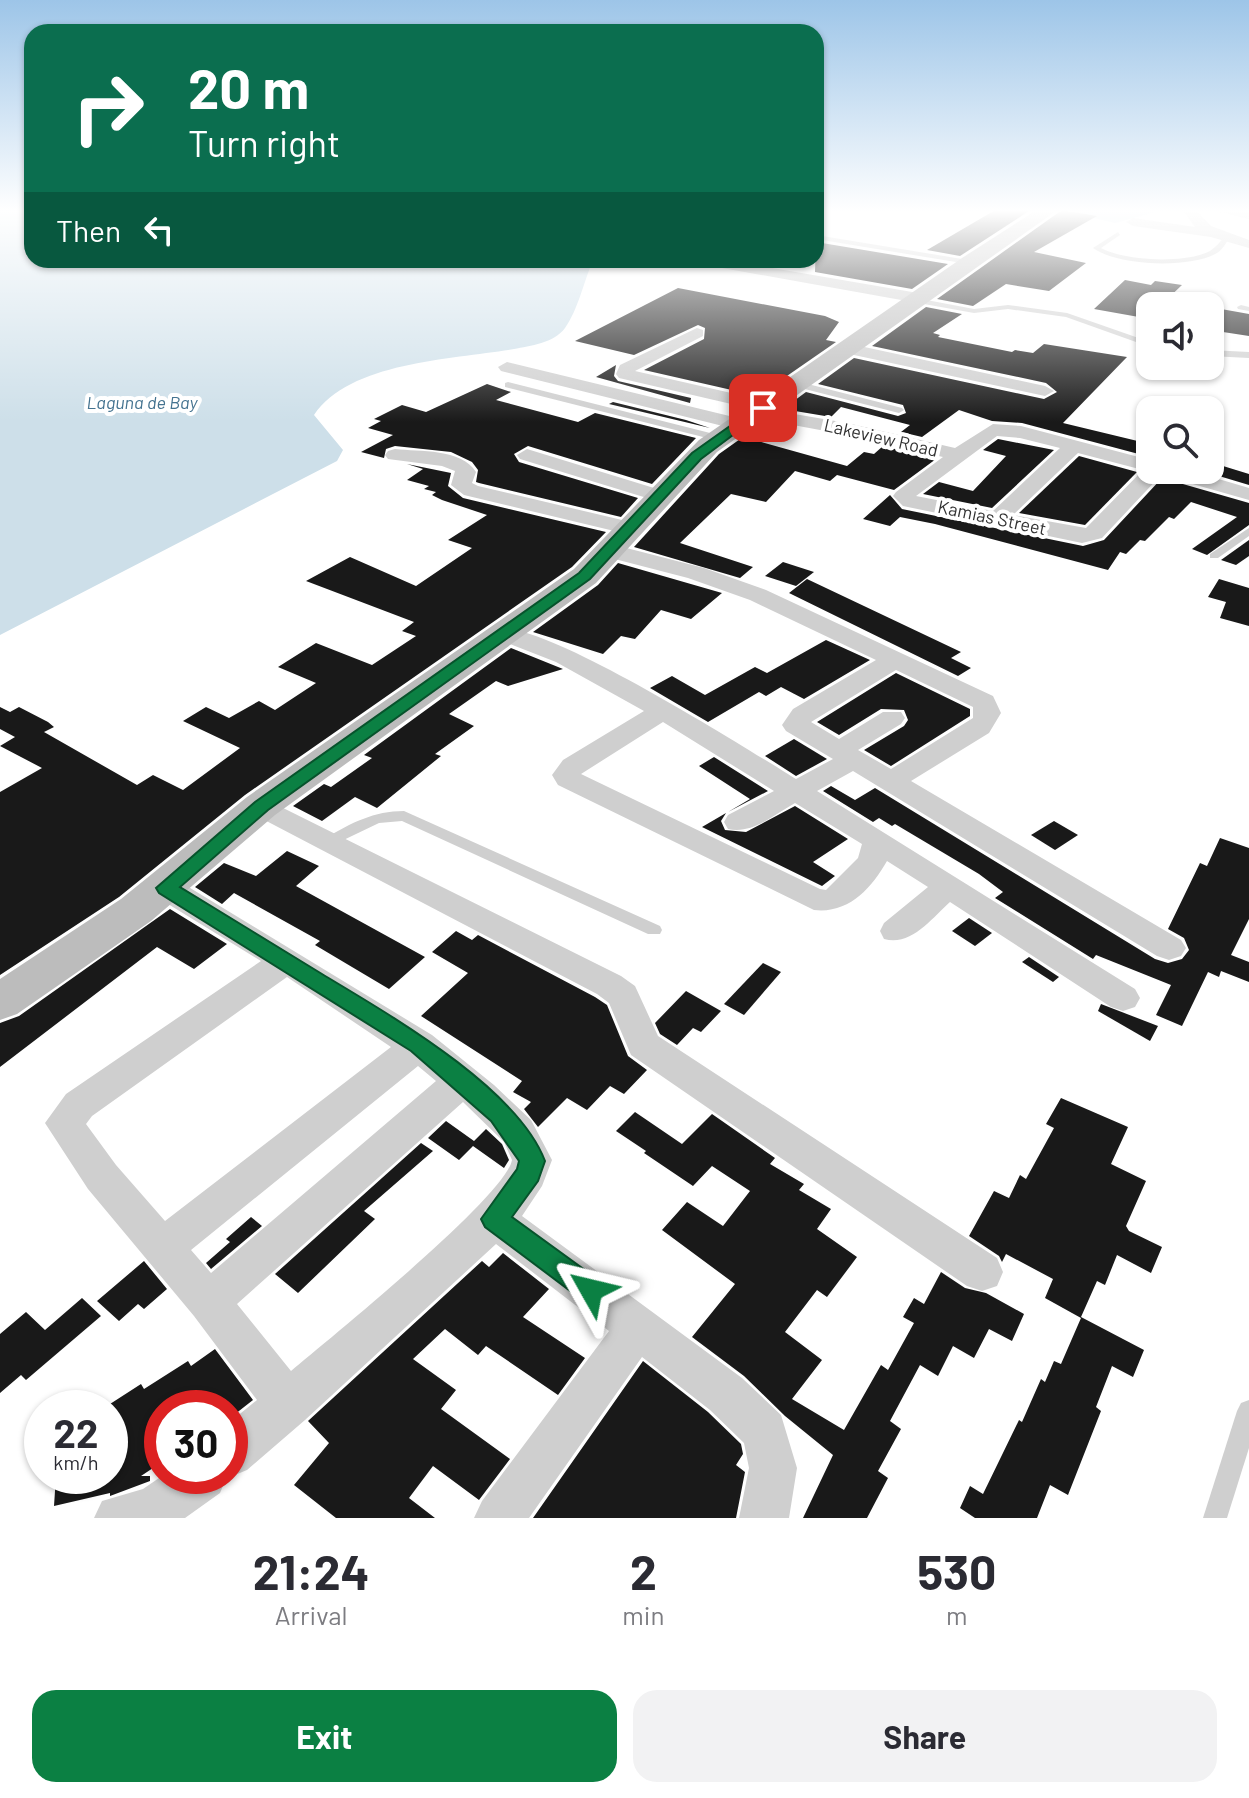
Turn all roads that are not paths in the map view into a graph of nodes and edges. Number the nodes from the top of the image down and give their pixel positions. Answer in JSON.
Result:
{"nodes":[{"id":1,"x":810,"y":280,"type":"edge"},
{"id":2,"x":944,"y":280,"type":"edge"},
{"id":3,"x":917,"y":299,"type":"junction"},
{"id":4,"x":697,"y":333,"type":"dead end"},
{"id":5,"x":1136,"y":340,"type":"edge"},
{"id":6,"x":846,"y":348,"type":"junction"},
{"id":7,"x":1224,"y":354,"type":"edge"},
{"id":8,"x":1249,"y":355,"type":"edge"},
{"id":9,"x":508,"y":376,"type":"dead end"},
{"id":10,"x":796,"y":384,"type":"junction"},
{"id":11,"x":1045,"y":391,"type":"dead end"},
{"id":12,"x":899,"y":410,"type":"dead end"},
{"id":13,"x":745,"y":420,"type":"junction"},
{"id":14,"x":1075,"y":445,"type":"junction"},
{"id":15,"x":395,"y":455,"type":"dead end"},
{"id":16,"x":527,"y":455,"type":"dead end"},
{"id":17,"x":958,"y":455,"type":"junction"},
{"id":18,"x":1136,"y":462,"type":"edge"},
{"id":19,"x":1141,"y":484,"type":"edge"},
{"id":20,"x":1214,"y":484,"type":"edge"},
{"id":21,"x":1249,"y":494,"type":"edge"},
{"id":22,"x":660,"y":496,"type":"junction"},
{"id":23,"x":999,"y":517,"type":"junction"},
{"id":24,"x":1249,"y":531,"type":"edge"},
{"id":25,"x":621,"y":540,"type":"junction"},
{"id":26,"x":1214,"y":556,"type":"dead end"},
{"id":27,"x":506,"y":634,"type":"junction"},
{"id":28,"x":896,"y":659,"type":"junction"},
{"id":29,"x":663,"y":711,"type":"junction"},
{"id":30,"x":892,"y":718,"type":"dead end"},
{"id":31,"x":845,"y":756,"type":"junction"},
{"id":32,"x":889,"y":783,"type":"junction"},
{"id":33,"x":794,"y":792,"type":"junction"},
{"id":34,"x":261,"y":806,"type":"junction"},
{"id":35,"x":739,"y":822,"type":"dead end"},
{"id":36,"x":877,"y":840,"type":"junction"},
{"id":37,"x":331,"y":841,"type":"junction"},
{"id":38,"x":949,"y":886,"type":"junction"},
{"id":39,"x":166,"y":888,"type":"junction"},
{"id":40,"x":654,"y":930,"type":"dead end"},
{"id":41,"x":896,"y":931,"type":"dead end"},
{"id":42,"x":1169,"y":948,"type":"dead end"},
{"id":43,"x":285,"y":961,"type":"junction"},
{"id":44,"x":1123,"y":998,"type":"dead end"},
{"id":45,"x":0,"y":1002,"type":"edge"},
{"id":46,"x":419,"y":1045,"type":"junction"},
{"id":47,"x":462,"y":1080,"type":"junction"},
{"id":48,"x":495,"y":1219,"type":"junction"},
{"id":49,"x":162,"y":1248,"type":"junction"},
{"id":50,"x":982,"y":1272,"type":"dead end"},
{"id":51,"x":209,"y":1302,"type":"junction"},
{"id":52,"x":639,"y":1326,"type":"junction"},
{"id":53,"x":289,"y":1404,"type":"junction"},
{"id":54,"x":1249,"y":1411,"type":"edge"},
{"id":55,"x":248,"y":1438,"type":"edge"},
{"id":56,"x":178,"y":1494,"type":"edge"},
{"id":57,"x":119,"y":1518,"type":"edge"},
{"id":58,"x":499,"y":1518,"type":"edge"},
{"id":59,"x":764,"y":1518,"type":"edge"},
{"id":60,"x":1215,"y":1518,"type":"edge"}],
"edges":[{"from":1,"to":3,"type":"street"},
{"from":2,"to":3,"type":"main road"},
{"from":3,"to":5,"type":"lane"},
{"from":3,"to":6,"type":"main road"},
{"from":4,"to":13,"type":"street"},
{"from":6,"to":10,"type":"main road"},
{"from":6,"to":11,"type":"street"},
{"from":7,"to":8,"type":"lane"},
{"from":9,"to":13,"type":"street"},
{"from":10,"to":12,"type":"lane"},
{"from":10,"to":13,"type":"main road"},
{"from":13,"to":17,"type":"street","name":"Lakeview Road"},
{"from":13,"to":22,"type":"main road"},
{"from":14,"to":17,"type":"street"},
{"from":14,"to":18,"type":"street"},
{"from":14,"to":23,"type":"street"},
{"from":15,"to":25,"type":"street"},
{"from":16,"to":22,"type":"street"},
{"from":17,"to":23,"type":"street","name":"Kamias Street"},
{"from":19,"to":23,"type":"street","name":"Kamias Street"},
{"from":20,"to":21,"type":"street"},
{"from":22,"to":25,"type":"main road"},
{"from":24,"to":26,"type":"lane"},
{"from":25,"to":27,"type":"main road"},
{"from":25,"to":28,"type":"street"},
{"from":27,"to":29,"type":"street"},
{"from":27,"to":34,"type":"main road"},
{"from":28,"to":31,"type":"street"},
{"from":28,"to":32,"type":"street"},
{"from":29,"to":33,"type":"street"},
{"from":29,"to":36,"type":"street"},
{"from":30,"to":31,"type":"street"},
{"from":31,"to":32,"type":"street"},
{"from":31,"to":33,"type":"street"},
{"from":32,"to":42,"type":"street"},
{"from":33,"to":35,"type":"street"},
{"from":33,"to":36,"type":"street"},
{"from":34,"to":37,"type":"street"},
{"from":34,"to":39,"type":"main road"},
{"from":36,"to":38,"type":"street"},
{"from":37,"to":40,"type":"lane"},
{"from":37,"to":50,"type":"street"},
{"from":38,"to":41,"type":"street"},
{"from":38,"to":44,"type":"street"},
{"from":39,"to":43,"type":"street"},
{"from":39,"to":45,"type":"main road"},
{"from":43,"to":46,"type":"street"},
{"from":43,"to":49,"type":"street"},
{"from":46,"to":47,"type":"street"},
{"from":46,"to":49,"type":"street"},
{"from":47,"to":48,"type":"street"},
{"from":47,"to":51,"type":"street"},
{"from":48,"to":52,"type":"street"},
{"from":48,"to":53,"type":"street"},
{"from":49,"to":51,"type":"street"},
{"from":51,"to":53,"type":"street"},
{"from":52,"to":58,"type":"street"},
{"from":52,"to":59,"type":"street"},
{"from":53,"to":55,"type":"street"},
{"from":54,"to":60,"type":"lane"},
{"from":56,"to":57,"type":"street"}]}
